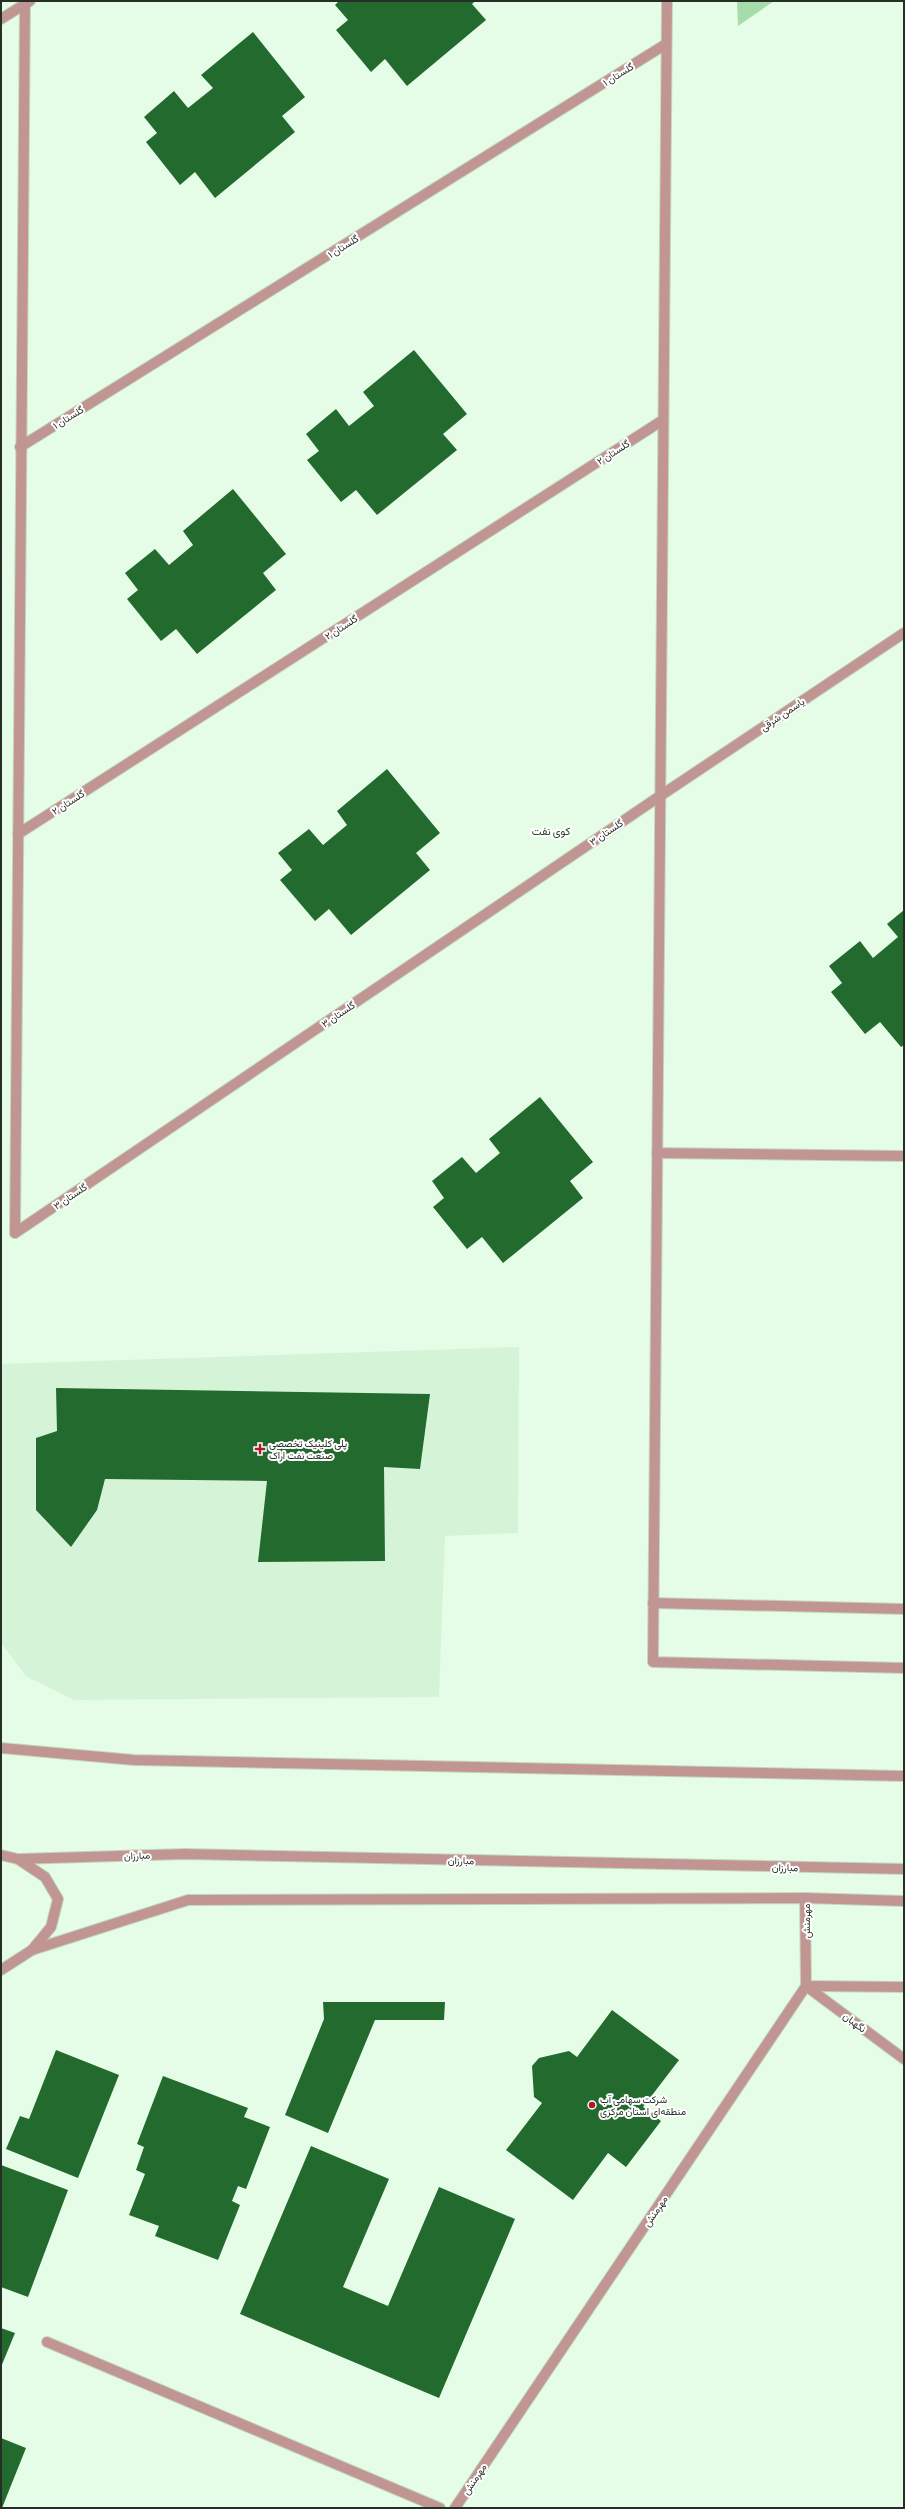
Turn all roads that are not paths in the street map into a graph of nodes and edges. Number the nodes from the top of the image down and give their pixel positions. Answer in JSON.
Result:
{"nodes":[{"id":1,"x":667,"y":1,"type":"edge"},
{"id":2,"x":27,"y":2,"type":"edge"},
{"id":3,"x":1,"y":19,"type":"edge"},
{"id":4,"x":666,"y":44,"type":"junction"},
{"id":5,"x":663,"y":420,"type":"junction"},
{"id":6,"x":20,"y":447,"type":"junction"},
{"id":7,"x":904,"y":633,"type":"edge"},
{"id":8,"x":660,"y":796,"type":"junction"},
{"id":9,"x":18,"y":834,"type":"junction"},
{"id":10,"x":657,"y":1153,"type":"junction"},
{"id":11,"x":904,"y":1156,"type":"edge"},
{"id":12,"x":653,"y":1603,"type":"junction"},
{"id":13,"x":904,"y":1609,"type":"edge"},
{"id":14,"x":904,"y":1668,"type":"edge"},
{"id":15,"x":1,"y":1748,"type":"edge"},
{"id":16,"x":904,"y":1776,"type":"edge"},
{"id":17,"x":1,"y":1855,"type":"edge"},
{"id":18,"x":18,"y":1859,"type":"junction"},
{"id":19,"x":904,"y":1869,"type":"edge"},
{"id":20,"x":806,"y":1898,"type":"junction"},
{"id":21,"x":904,"y":1901,"type":"edge"},
{"id":22,"x":32,"y":1950,"type":"junction"},
{"id":23,"x":1,"y":1970,"type":"edge"},
{"id":24,"x":806,"y":1986,"type":"junction"},
{"id":25,"x":904,"y":1987,"type":"edge"},
{"id":26,"x":904,"y":2058,"type":"edge"},
{"id":27,"x":47,"y":2342,"type":"dead end"},
{"id":28,"x":440,"y":2508,"type":"edge"},
{"id":29,"x":455,"y":2508,"type":"edge"}],
"edges":[{"from":1,"to":4,"type":"street"},
{"from":2,"to":3,"type":"street"},
{"from":2,"to":6,"type":"street"},
{"from":4,"to":5,"type":"street"},
{"from":4,"to":6,"type":"street","name":"گلستان ۱"},
{"from":5,"to":8,"type":"street"},
{"from":5,"to":9,"type":"street","name":"گلستان ۲"},
{"from":6,"to":9,"type":"street"},
{"from":7,"to":8,"type":"street","name":"یاسمن شرقی"},
{"from":8,"to":9,"type":"street","name":"گلستان ۳"},
{"from":8,"to":10,"type":"street"},
{"from":10,"to":11,"type":"street"},
{"from":10,"to":12,"type":"street"},
{"from":12,"to":13,"type":"street"},
{"from":12,"to":14,"type":"street"},
{"from":15,"to":16,"type":"street"},
{"from":17,"to":18,"type":"street"},
{"from":18,"to":19,"type":"street","name":"مبارزان"},
{"from":18,"to":22,"type":"street"},
{"from":20,"to":21,"type":"street"},
{"from":20,"to":22,"type":"street"},
{"from":20,"to":24,"type":"street","name":"مهرمنش"},
{"from":22,"to":23,"type":"street"},
{"from":24,"to":25,"type":"street"},
{"from":24,"to":26,"type":"street","name":"نگهبان"},
{"from":24,"to":29,"type":"street","name":"مهرمنش"},
{"from":27,"to":28,"type":"street"}]}
